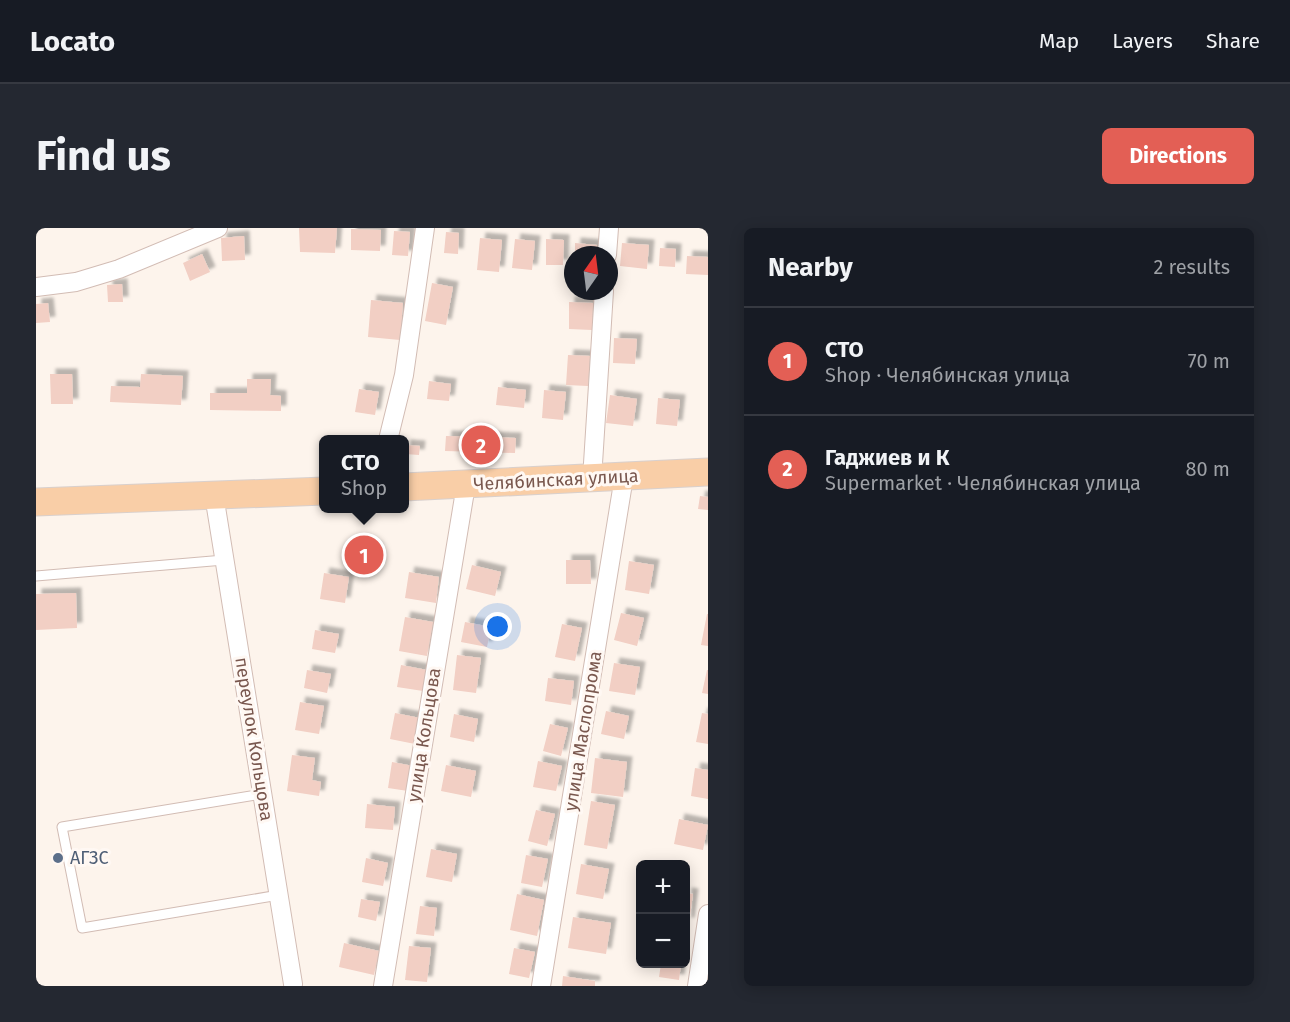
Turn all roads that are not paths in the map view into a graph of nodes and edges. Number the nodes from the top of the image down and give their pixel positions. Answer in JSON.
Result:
{"nodes":[{"id":1,"x":218,"y":228,"type":"edge"},
{"id":2,"x":425,"y":228,"type":"edge"},
{"id":3,"x":609,"y":228,"type":"edge"},
{"id":4,"x":608,"y":246,"type":"edge"},
{"id":5,"x":36,"y":287,"type":"edge"},
{"id":6,"x":603,"y":300,"type":"edge"},
{"id":7,"x":389,"y":435,"type":"edge"},
{"id":8,"x":708,"y":472,"type":"edge"},
{"id":9,"x":624,"y":477,"type":"junction"},
{"id":10,"x":592,"y":479,"type":"junction"},
{"id":11,"x":466,"y":485,"type":"junction"},
{"id":12,"x":409,"y":487,"type":"edge"},
{"id":13,"x":319,"y":491,"type":"edge"},
{"id":14,"x":214,"y":495,"type":"junction"},
{"id":15,"x":36,"y":502,"type":"edge"},
{"id":16,"x":224,"y":560,"type":"junction"},
{"id":17,"x":36,"y":576,"type":"edge"},
{"id":18,"x":262,"y":794,"type":"junction"},
{"id":19,"x":279,"y":895,"type":"junction"},
{"id":20,"x":708,"y":914,"type":"edge"},
{"id":21,"x":295,"y":985,"type":"edge"},
{"id":22,"x":383,"y":986,"type":"edge"},
{"id":23,"x":541,"y":986,"type":"edge"},
{"id":24,"x":697,"y":986,"type":"edge"}],
"edges":[{"from":1,"to":5,"type":"street"},
{"from":2,"to":7,"type":"street"},
{"from":3,"to":4,"type":"street"},
{"from":6,"to":10,"type":"street"},
{"from":8,"to":9,"type":"main road","name":"Челябинская улица"},
{"from":9,"to":10,"type":"main road","name":"Челябинская улица"},
{"from":9,"to":23,"type":"street","name":"улица Маслопрома"},
{"from":10,"to":11,"type":"main road","name":"Челябинская улица"},
{"from":11,"to":12,"type":"main road","name":"Челябинская улица"},
{"from":11,"to":22,"type":"street","name":"улица Кольцова"},
{"from":13,"to":14,"type":"main road"},
{"from":14,"to":15,"type":"main road"},
{"from":14,"to":16,"type":"street","name":"переулок Кольцова"},
{"from":16,"to":17,"type":"lane"},
{"from":16,"to":18,"type":"street","name":"переулок Кольцова"},
{"from":18,"to":19,"type":"street","name":"переулок Кольцова"},
{"from":18,"to":19,"type":"lane"},
{"from":19,"to":21,"type":"street","name":"переулок Кольцова"},
{"from":20,"to":24,"type":"street"}]}
